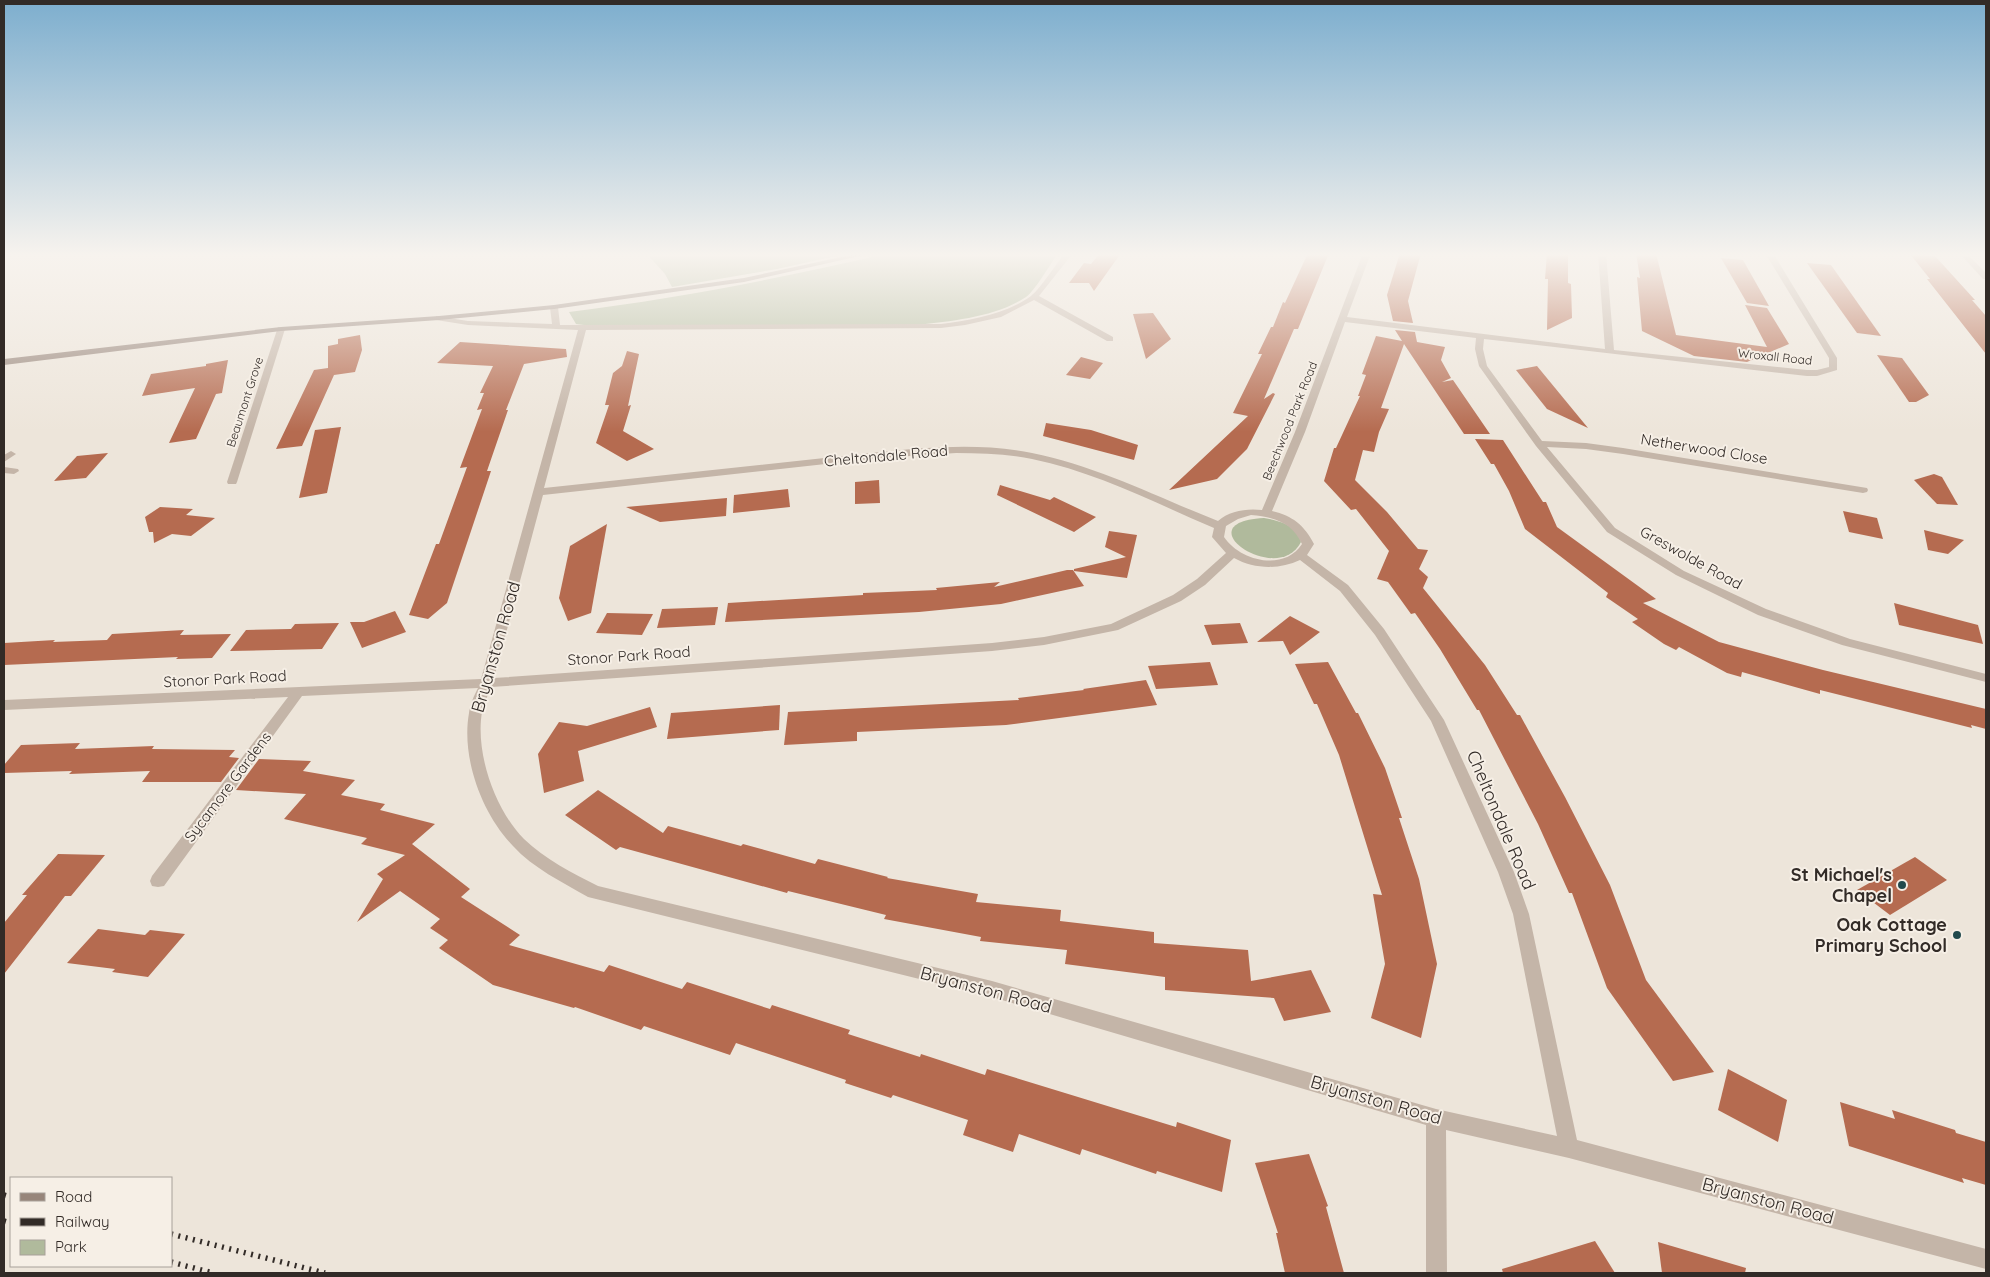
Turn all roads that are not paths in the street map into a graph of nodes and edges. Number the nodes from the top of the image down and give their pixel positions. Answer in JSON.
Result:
{"nodes":[{"id":1,"x":496,"y":313,"type":"edge"},
{"id":2,"x":555,"y":313,"type":"edge"},
{"id":3,"x":1003,"y":313,"type":"edge"},
{"id":4,"x":1062,"y":313,"type":"edge"},
{"id":5,"x":1346,"y":313,"type":"edge"},
{"id":6,"x":1607,"y":313,"type":"edge"},
{"id":7,"x":1805,"y":313,"type":"edge"},
{"id":8,"x":439,"y":318,"type":"junction"},
{"id":9,"x":1344,"y":318,"type":"junction"},
{"id":10,"x":556,"y":327,"type":"junction"},
{"id":11,"x":584,"y":328,"type":"junction"},
{"id":12,"x":281,"y":329,"type":"junction"},
{"id":13,"x":1480,"y":336,"type":"junction"},
{"id":14,"x":1110,"y":339,"type":"dead end"},
{"id":15,"x":1610,"y":352,"type":"junction"},
{"id":16,"x":4,"y":362,"type":"edge"},
{"id":17,"x":1539,"y":444,"type":"junction"},
{"id":18,"x":232,"y":482,"type":"dead end"},
{"id":19,"x":1863,"y":490,"type":"dead end"},
{"id":20,"x":540,"y":492,"type":"junction"},
{"id":21,"x":1266,"y":513,"type":"junction"},
{"id":22,"x":1220,"y":526,"type":"junction"},
{"id":23,"x":1232,"y":553,"type":"junction"},
{"id":24,"x":1300,"y":556,"type":"junction"},
{"id":25,"x":1986,"y":678,"type":"edge"},
{"id":26,"x":486,"y":683,"type":"junction"},
{"id":27,"x":298,"y":692,"type":"junction"},
{"id":28,"x":4,"y":705,"type":"edge"},
{"id":29,"x":158,"y":881,"type":"dead end"},
{"id":30,"x":1436,"y":1118,"type":"junction"},
{"id":31,"x":1569,"y":1148,"type":"junction"},
{"id":32,"x":1986,"y":1259,"type":"edge"},
{"id":33,"x":1436,"y":1273,"type":"edge"}],
"edges":[{"from":1,"to":8,"type":"main road"},
{"from":2,"to":10,"type":"street"},
{"from":3,"to":11,"type":"street"},
{"from":4,"to":14,"type":"street"},
{"from":5,"to":9,"type":"street","name":"Beechwood Park Road"},
{"from":6,"to":15,"type":"street"},
{"from":7,"to":15,"type":"street","name":"Wroxall Road"},
{"from":8,"to":10,"type":"street"},
{"from":8,"to":12,"type":"main road"},
{"from":9,"to":13,"type":"street"},
{"from":9,"to":21,"type":"street","name":"Beechwood Park Road"},
{"from":10,"to":11,"type":"street"},
{"from":11,"to":20,"type":"street","name":"Bryanston Road"},
{"from":12,"to":16,"type":"main road"},
{"from":12,"to":18,"type":"street","name":"Beaumont Grove"},
{"from":13,"to":15,"type":"street"},
{"from":13,"to":17,"type":"street","name":"Greswolde Road"},
{"from":17,"to":19,"type":"street","name":"Netherwood Close"},
{"from":17,"to":25,"type":"street","name":"Greswolde Road"},
{"from":20,"to":22,"type":"street","name":"Cheltondale Road"},
{"from":20,"to":26,"type":"street","name":"Bryanston Road"},
{"from":21,"to":22,"type":"street"},
{"from":21,"to":24,"type":"street"},
{"from":22,"to":23,"type":"street"},
{"from":23,"to":24,"type":"street"},
{"from":23,"to":26,"type":"street","name":"Stonor Park Road"},
{"from":24,"to":31,"type":"street","name":"Cheltondale Road"},
{"from":26,"to":27,"type":"street","name":"Stonor Park Road"},
{"from":26,"to":30,"type":"street","name":"Bryanston Road"},
{"from":27,"to":28,"type":"street","name":"Stonor Park Road"},
{"from":27,"to":29,"type":"street","name":"Sycamore Gardens"},
{"from":30,"to":31,"type":"street","name":"Bryanston Road"},
{"from":30,"to":33,"type":"street"},
{"from":31,"to":32,"type":"street","name":"Bryanston Road"}]}
